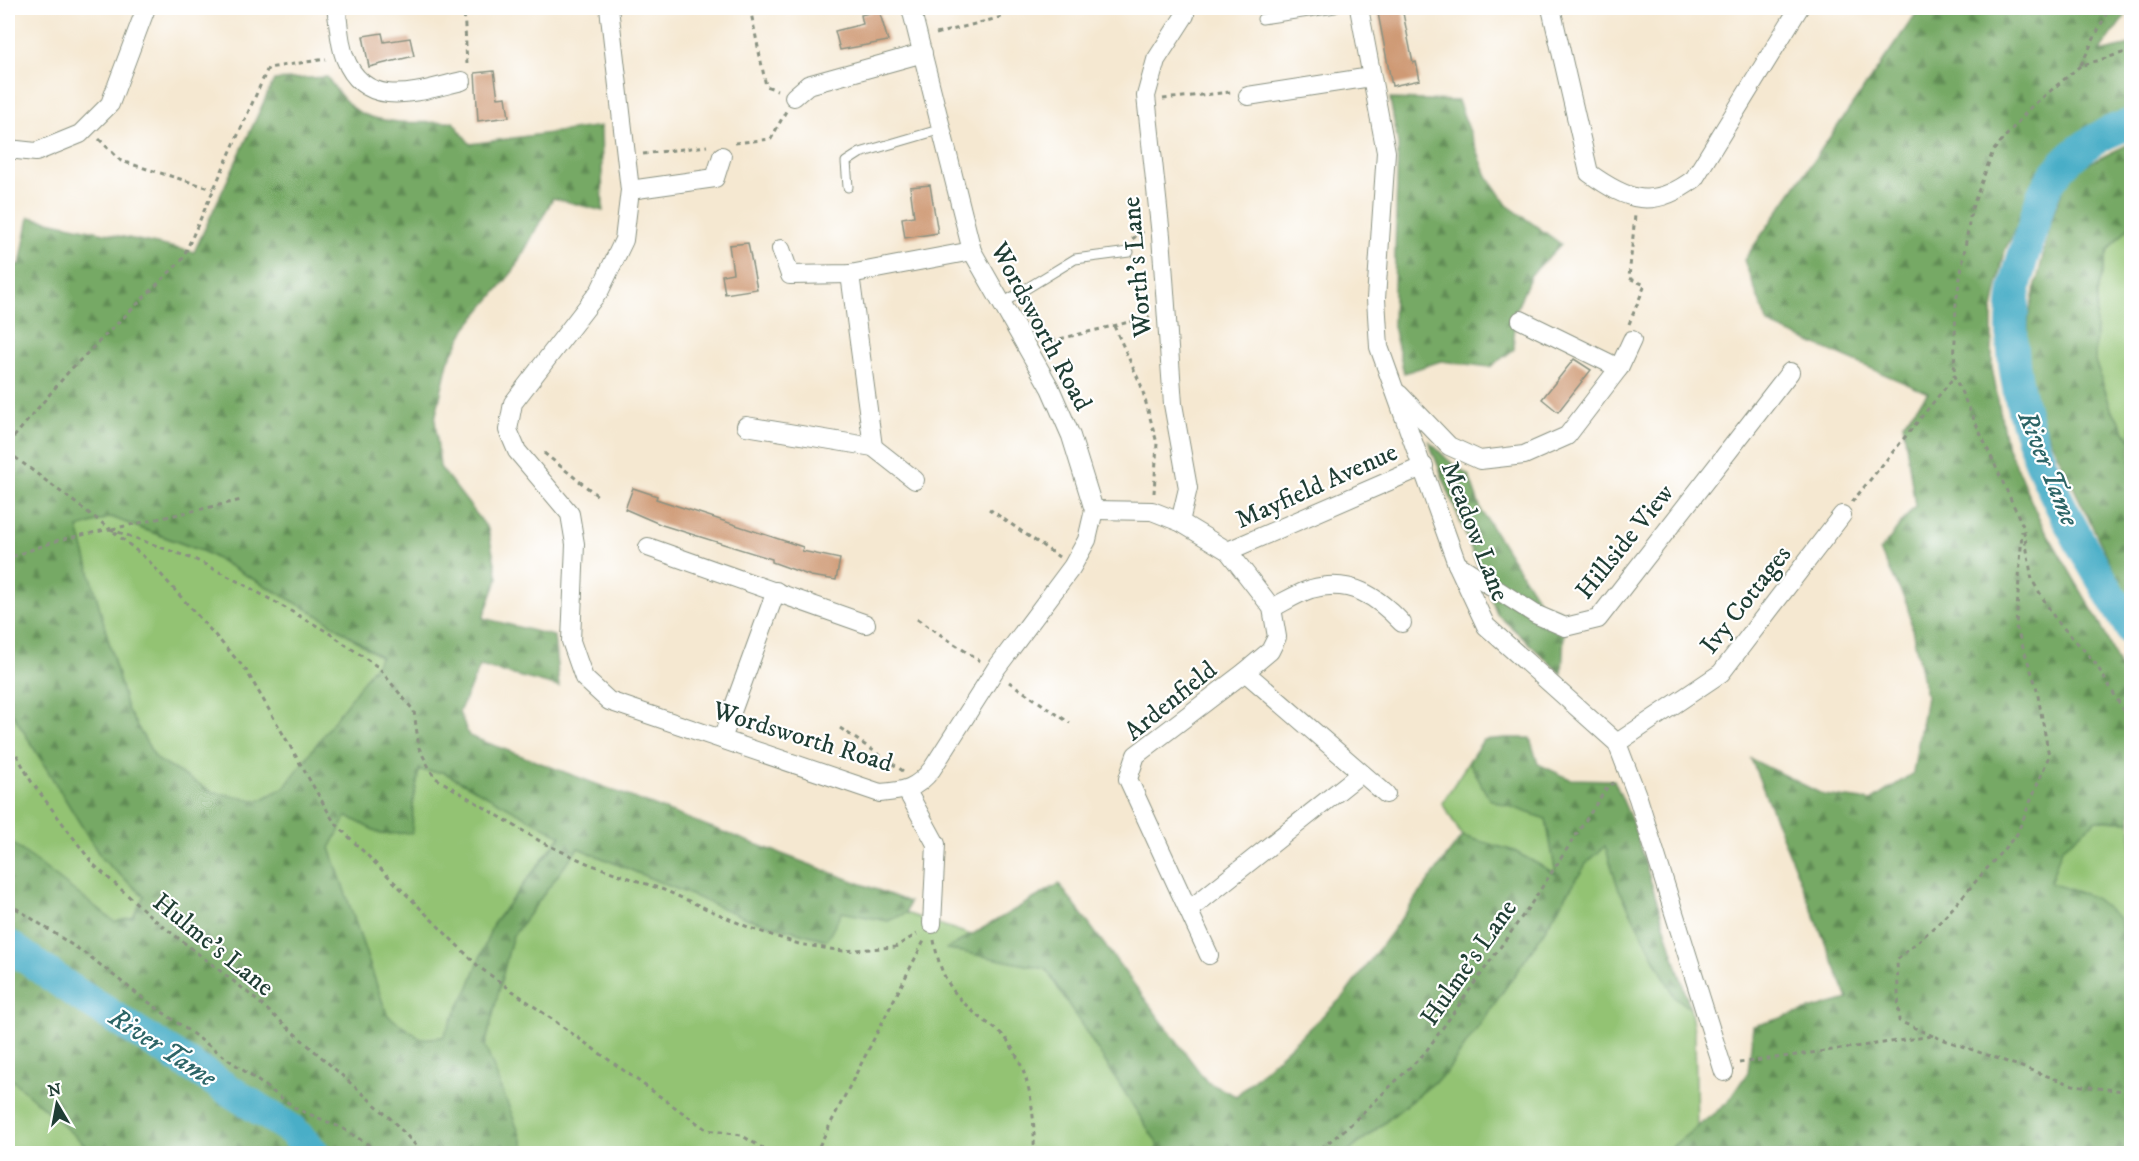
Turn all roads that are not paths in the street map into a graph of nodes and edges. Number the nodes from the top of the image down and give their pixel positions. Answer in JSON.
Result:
{"nodes":[{"id":1,"x":146,"y":8,"type":"edge"},
{"id":2,"x":336,"y":8,"type":"edge"},
{"id":3,"x":609,"y":8,"type":"edge"},
{"id":4,"x":911,"y":8,"type":"edge"},
{"id":5,"x":1335,"y":8,"type":"edge"},
{"id":6,"x":1359,"y":8,"type":"edge"},
{"id":7,"x":1551,"y":8,"type":"edge"},
{"id":8,"x":1799,"y":8,"type":"edge"},
{"id":9,"x":1185,"y":15,"type":"dead end"},
{"id":10,"x":1262,"y":19,"type":"dead end"},
{"id":11,"x":921,"y":46,"type":"junction"},
{"id":12,"x":1371,"y":77,"type":"junction"},
{"id":13,"x":462,"y":81,"type":"road end"},
{"id":14,"x":1248,"y":96,"type":"road end"},
{"id":15,"x":794,"y":97,"type":"road end"},
{"id":16,"x":942,"y":129,"type":"junction"},
{"id":17,"x":8,"y":149,"type":"edge"},
{"id":18,"x":722,"y":156,"type":"dead end"},
{"id":19,"x":848,"y":187,"type":"dead end"},
{"id":20,"x":630,"y":190,"type":"junction"},
{"id":21,"x":781,"y":249,"type":"dead end"},
{"id":22,"x":972,"y":251,"type":"junction"},
{"id":23,"x":1129,"y":252,"type":"dead end"},
{"id":24,"x":850,"y":274,"type":"junction"},
{"id":25,"x":1001,"y":304,"type":"junction"},
{"id":26,"x":1521,"y":320,"type":"dead end"},
{"id":27,"x":1632,"y":340,"type":"road end"},
{"id":28,"x":1619,"y":368,"type":"junction"},
{"id":29,"x":1790,"y":372,"type":"dead end"},
{"id":30,"x":1395,"y":392,"type":"junction"},
{"id":31,"x":746,"y":426,"type":"dead end"},
{"id":32,"x":873,"y":447,"type":"junction"},
{"id":33,"x":1424,"y":466,"type":"junction"},
{"id":34,"x":915,"y":480,"type":"dead end"},
{"id":35,"x":1094,"y":510,"type":"junction"},
{"id":36,"x":1842,"y":515,"type":"road end"},
{"id":37,"x":1180,"y":522,"type":"junction"},
{"id":38,"x":648,"y":547,"type":"dead end"},
{"id":39,"x":1228,"y":551,"type":"junction"},
{"id":40,"x":1457,"y":564,"type":"junction"},
{"id":41,"x":776,"y":591,"type":"junction"},
{"id":42,"x":1272,"y":608,"type":"junction"},
{"id":43,"x":866,"y":624,"type":"dead end"},
{"id":44,"x":1402,"y":624,"type":"dead end"},
{"id":45,"x":1245,"y":672,"type":"junction"},
{"id":46,"x":722,"y":739,"type":"junction"},
{"id":47,"x":1617,"y":743,"type":"junction"},
{"id":48,"x":1360,"y":774,"type":"junction"},
{"id":49,"x":914,"y":787,"type":"junction"},
{"id":50,"x":1386,"y":794,"type":"dead end"},
{"id":51,"x":1189,"y":910,"type":"junction"},
{"id":52,"x":932,"y":924,"type":"road end"},
{"id":53,"x":1209,"y":956,"type":"dead end"},
{"id":54,"x":1724,"y":1072,"type":"dead end"}],
"edges":[{"from":1,"to":17,"type":"street"},
{"from":2,"to":13,"type":"street"},
{"from":3,"to":20,"type":"street","name":"Wordsworth Road"},
{"from":4,"to":11,"type":"street","name":"Wordsworth Road"},
{"from":5,"to":10,"type":"lane"},
{"from":6,"to":12,"type":"street","name":"Meadow Lane"},
{"from":7,"to":8,"type":"street"},
{"from":9,"to":37,"type":"street","name":"Worth's Lane"},
{"from":11,"to":15,"type":"street"},
{"from":11,"to":16,"type":"street","name":"Wordsworth Road"},
{"from":12,"to":14,"type":"street"},
{"from":12,"to":30,"type":"street","name":"Meadow Lane"},
{"from":16,"to":19,"type":"lane"},
{"from":16,"to":22,"type":"street","name":"Wordsworth Road"},
{"from":18,"to":20,"type":"street"},
{"from":20,"to":46,"type":"street","name":"Wordsworth Road"},
{"from":21,"to":24,"type":"street"},
{"from":22,"to":24,"type":"street"},
{"from":22,"to":25,"type":"street","name":"Wordsworth Road"},
{"from":23,"to":25,"type":"lane"},
{"from":24,"to":32,"type":"street"},
{"from":25,"to":35,"type":"street","name":"Wordsworth Road"},
{"from":26,"to":28,"type":"street"},
{"from":27,"to":28,"type":"street"},
{"from":28,"to":30,"type":"street"},
{"from":29,"to":40,"type":"street","name":"Hillside View"},
{"from":30,"to":33,"type":"street","name":"Meadow Lane"},
{"from":31,"to":32,"type":"street"},
{"from":32,"to":34,"type":"street"},
{"from":33,"to":39,"type":"street","name":"Mayfield Avenue"},
{"from":33,"to":40,"type":"street","name":"Meadow Lane"},
{"from":35,"to":37,"type":"street"},
{"from":35,"to":49,"type":"street","name":"Wordsworth Road"},
{"from":36,"to":47,"type":"street","name":"Ivy Cottages"},
{"from":37,"to":39,"type":"street"},
{"from":38,"to":41,"type":"street"},
{"from":39,"to":42,"type":"street"},
{"from":40,"to":47,"type":"street","name":"Meadow Lane"},
{"from":41,"to":43,"type":"street"},
{"from":41,"to":46,"type":"street"},
{"from":42,"to":44,"type":"street"},
{"from":42,"to":45,"type":"street"},
{"from":45,"to":48,"type":"street","name":"Ardenfield"},
{"from":45,"to":51,"type":"street","name":"Ardenfield"},
{"from":46,"to":49,"type":"street","name":"Wordsworth Road"},
{"from":47,"to":54,"type":"street","name":"Meadow Lane"},
{"from":48,"to":50,"type":"street","name":"Ardenfield"},
{"from":48,"to":51,"type":"street"},
{"from":49,"to":52,"type":"street"},
{"from":51,"to":53,"type":"street","name":"Ardenfield"}]}
